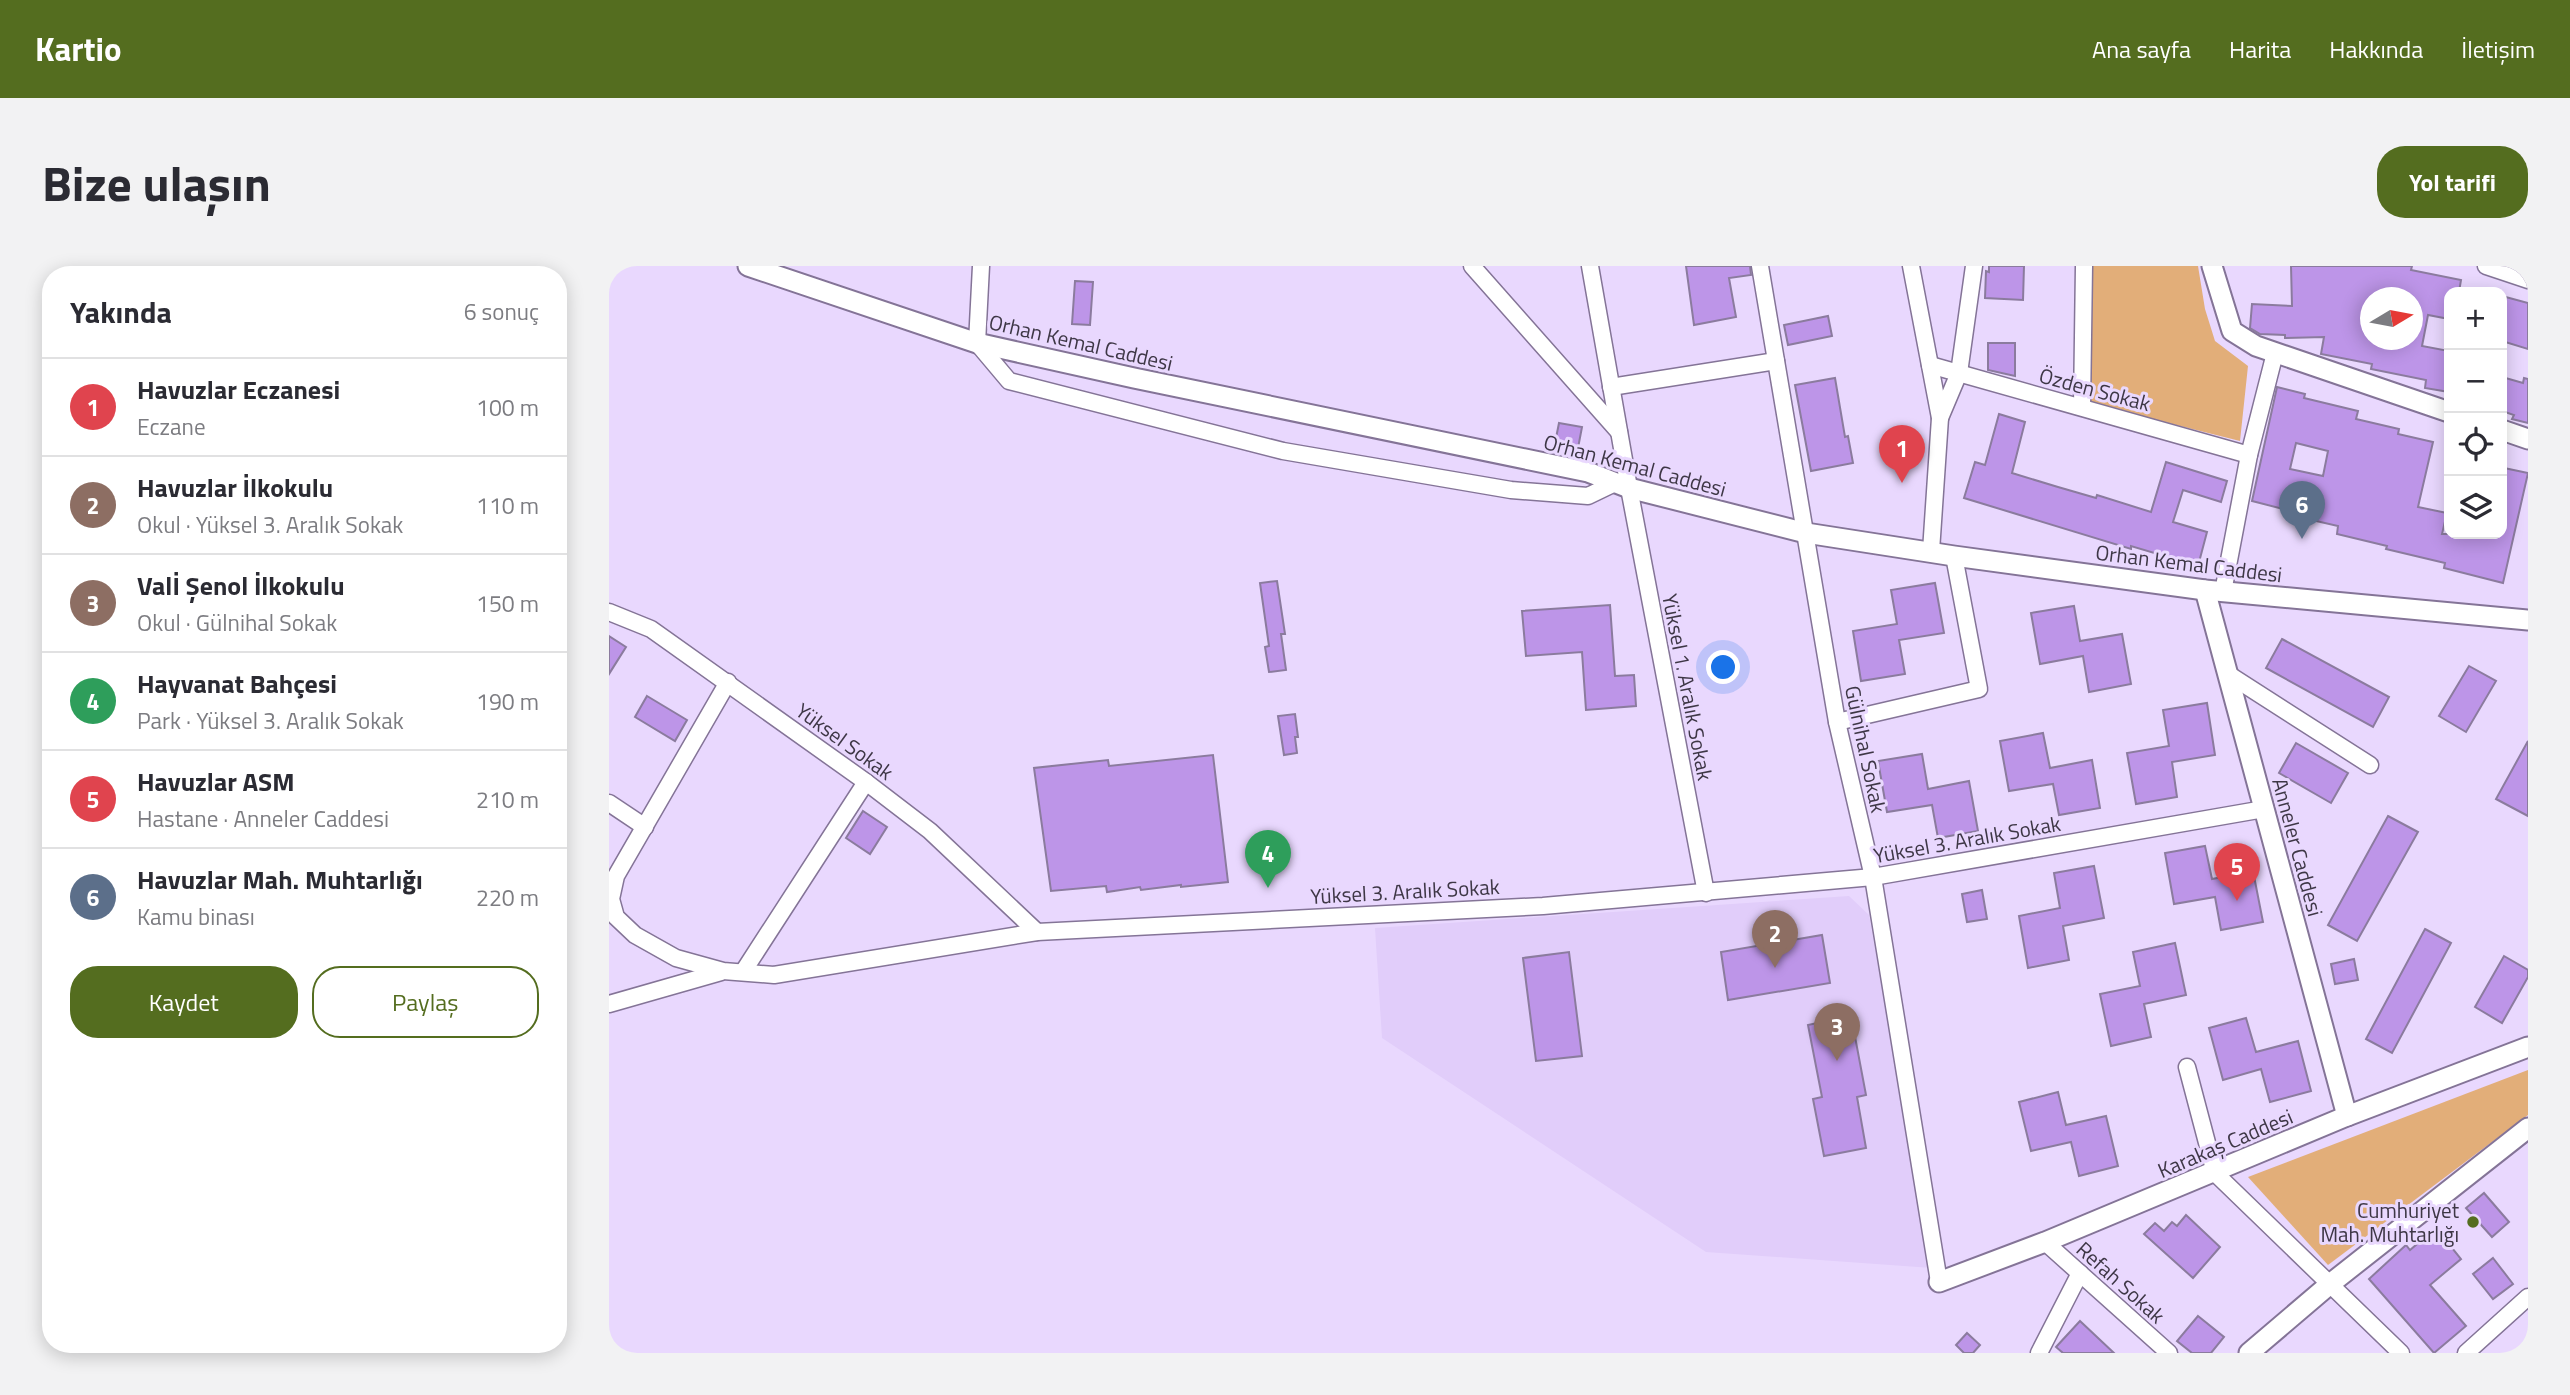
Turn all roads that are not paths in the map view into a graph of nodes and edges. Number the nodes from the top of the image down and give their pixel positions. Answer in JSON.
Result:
{"nodes":[{"id":1,"x":748,"y":266,"type":"edge"},
{"id":2,"x":981,"y":266,"type":"edge"},
{"id":3,"x":1472,"y":266,"type":"edge"},
{"id":4,"x":1590,"y":266,"type":"edge"},
{"id":5,"x":1760,"y":266,"type":"edge"},
{"id":6,"x":1911,"y":266,"type":"edge"},
{"id":7,"x":1973,"y":266,"type":"edge"},
{"id":8,"x":2084,"y":266,"type":"edge"},
{"id":9,"x":2211,"y":266,"type":"edge"},
{"id":10,"x":2486,"y":266,"type":"edge"},
{"id":11,"x":2528,"y":280,"type":"edge"},
{"id":12,"x":977,"y":342,"type":"junction"},
{"id":13,"x":2275,"y":353,"type":"junction"},
{"id":14,"x":1776,"y":361,"type":"junction"},
{"id":15,"x":1930,"y":365,"type":"junction"},
{"id":16,"x":1959,"y":373,"type":"junction"},
{"id":17,"x":1611,"y":387,"type":"junction"},
{"id":18,"x":2082,"y":407,"type":"junction"},
{"id":19,"x":2444,"y":410,"type":"edge"},
{"id":20,"x":1940,"y":418,"type":"junction"},
{"id":21,"x":1619,"y":432,"type":"junction"},
{"id":22,"x":2507,"y":432,"type":"edge"},
{"id":23,"x":2528,"y":439,"type":"edge"},
{"id":24,"x":2249,"y":455,"type":"junction"},
{"id":25,"x":1622,"y":485,"type":"junction"},
{"id":26,"x":1806,"y":533,"type":"junction"},
{"id":27,"x":1931,"y":551,"type":"junction"},
{"id":28,"x":1954,"y":556,"type":"junction"},
{"id":29,"x":2214,"y":591,"type":"junction"},
{"id":30,"x":609,"y":612,"type":"edge"},
{"id":31,"x":2528,"y":620,"type":"edge"},
{"id":32,"x":2228,"y":674,"type":"junction"},
{"id":33,"x":728,"y":682,"type":"junction"},
{"id":34,"x":1837,"y":722,"type":"junction"},
{"id":35,"x":2370,"y":765,"type":"dead end"},
{"id":36,"x":866,"y":782,"type":"junction"},
{"id":37,"x":609,"y":803,"type":"edge"},
{"id":38,"x":2264,"y":809,"type":"junction"},
{"id":39,"x":645,"y":827,"type":"junction"},
{"id":40,"x":1873,"y":877,"type":"junction"},
{"id":41,"x":1706,"y":893,"type":"junction"},
{"id":42,"x":1037,"y":932,"type":"junction"},
{"id":43,"x":723,"y":971,"type":"junction"},
{"id":44,"x":743,"y":972,"type":"junction"},
{"id":45,"x":609,"y":1004,"type":"edge"},
{"id":46,"x":2528,"y":1047,"type":"edge"},
{"id":47,"x":2187,"y":1067,"type":"dead end"},
{"id":48,"x":2347,"y":1116,"type":"junction"},
{"id":49,"x":2528,"y":1128,"type":"edge"},
{"id":50,"x":2215,"y":1173,"type":"junction"},
{"id":51,"x":2045,"y":1242,"type":"junction"},
{"id":52,"x":2080,"y":1273,"type":"junction"},
{"id":53,"x":1939,"y":1282,"type":"joint"},
{"id":54,"x":2330,"y":1284,"type":"junction"},
{"id":55,"x":2528,"y":1297,"type":"edge"},
{"id":56,"x":2039,"y":1353,"type":"edge"},
{"id":57,"x":2169,"y":1353,"type":"edge"},
{"id":58,"x":2249,"y":1353,"type":"edge"},
{"id":59,"x":2401,"y":1353,"type":"edge"},
{"id":60,"x":2466,"y":1353,"type":"edge"}],
"edges":[{"from":1,"to":12,"type":"street","name":"Orhan Kemal Caddesi"},
{"from":2,"to":12,"type":"street"},
{"from":3,"to":21,"type":"street"},
{"from":4,"to":17,"type":"street","name":"Yüksel 1. Aralık Sokak"},
{"from":5,"to":14,"type":"street","name":"Gülnihal Sokak"},
{"from":6,"to":15,"type":"street"},
{"from":7,"to":16,"type":"street"},
{"from":8,"to":18,"type":"street"},
{"from":9,"to":13,"type":"street"},
{"from":10,"to":11,"type":"street"},
{"from":12,"to":25,"type":"street","name":"Orhan Kemal Caddesi"},
{"from":12,"to":25,"type":"street"},
{"from":13,"to":19,"type":"street"},
{"from":13,"to":24,"type":"street"},
{"from":14,"to":17,"type":"street"},
{"from":14,"to":26,"type":"street","name":"Gülnihal Sokak"},
{"from":15,"to":16,"type":"street","name":"Özden Sokak"},
{"from":15,"to":20,"type":"street"},
{"from":16,"to":18,"type":"street","name":"Özden Sokak"},
{"from":16,"to":20,"type":"street"},
{"from":17,"to":21,"type":"street","name":"Yüksel 1. Aralık Sokak"},
{"from":18,"to":24,"type":"street","name":"Özden Sokak"},
{"from":20,"to":27,"type":"street"},
{"from":21,"to":25,"type":"street","name":"Yüksel 1. Aralık Sokak"},
{"from":22,"to":23,"type":"street"},
{"from":24,"to":29,"type":"street"},
{"from":25,"to":26,"type":"street","name":"Orhan Kemal Caddesi"},
{"from":25,"to":41,"type":"street","name":"Yüksel 1. Aralık Sokak"},
{"from":26,"to":27,"type":"street","name":"Orhan Kemal Caddesi"},
{"from":26,"to":34,"type":"street","name":"Gülnihal Sokak"},
{"from":27,"to":28,"type":"street","name":"Orhan Kemal Caddesi"},
{"from":28,"to":29,"type":"street","name":"Orhan Kemal Caddesi"},
{"from":28,"to":34,"type":"street"},
{"from":29,"to":31,"type":"street","name":"Orhan Kemal Caddesi"},
{"from":29,"to":32,"type":"street","name":"Anneler Caddesi"},
{"from":30,"to":33,"type":"street","name":"Yüksel Sokak"},
{"from":32,"to":35,"type":"street"},
{"from":32,"to":38,"type":"street","name":"Anneler Caddesi"},
{"from":33,"to":36,"type":"street","name":"Yüksel Sokak"},
{"from":33,"to":39,"type":"street","name":"Yüksel 3. Aralık Sokak"},
{"from":34,"to":40,"type":"street","name":"Gülnihal Sokak"},
{"from":36,"to":42,"type":"street","name":"Yüksel Sokak"},
{"from":36,"to":44,"type":"street"},
{"from":37,"to":39,"type":"street"},
{"from":38,"to":40,"type":"street","name":"Yüksel 3. Aralık Sokak"},
{"from":38,"to":48,"type":"street","name":"Anneler Caddesi"},
{"from":39,"to":43,"type":"street","name":"Yüksel 3. Aralık Sokak"},
{"from":40,"to":41,"type":"street","name":"Yüksel 3. Aralık Sokak"},
{"from":40,"to":53,"type":"street","name":"Gülnihal Sokak"},
{"from":41,"to":42,"type":"street","name":"Yüksel 3. Aralık Sokak"},
{"from":42,"to":44,"type":"street","name":"Yüksel 3. Aralık Sokak"},
{"from":43,"to":44,"type":"street","name":"Yüksel 3. Aralık Sokak"},
{"from":43,"to":45,"type":"street"},
{"from":46,"to":48,"type":"street","name":"Karakaş Caddesi"},
{"from":47,"to":50,"type":"street"},
{"from":48,"to":50,"type":"street","name":"Karakaş Caddesi"},
{"from":49,"to":54,"type":"street"},
{"from":50,"to":51,"type":"street","name":"Karakaş Caddesi"},
{"from":50,"to":54,"type":"street"},
{"from":51,"to":52,"type":"street","name":"Refah Sokak"},
{"from":51,"to":53,"type":"street","name":"Karakaş Caddesi"},
{"from":52,"to":56,"type":"street"},
{"from":52,"to":57,"type":"street","name":"Refah Sokak"},
{"from":54,"to":58,"type":"street"},
{"from":54,"to":59,"type":"street"},
{"from":55,"to":60,"type":"street"}]}
